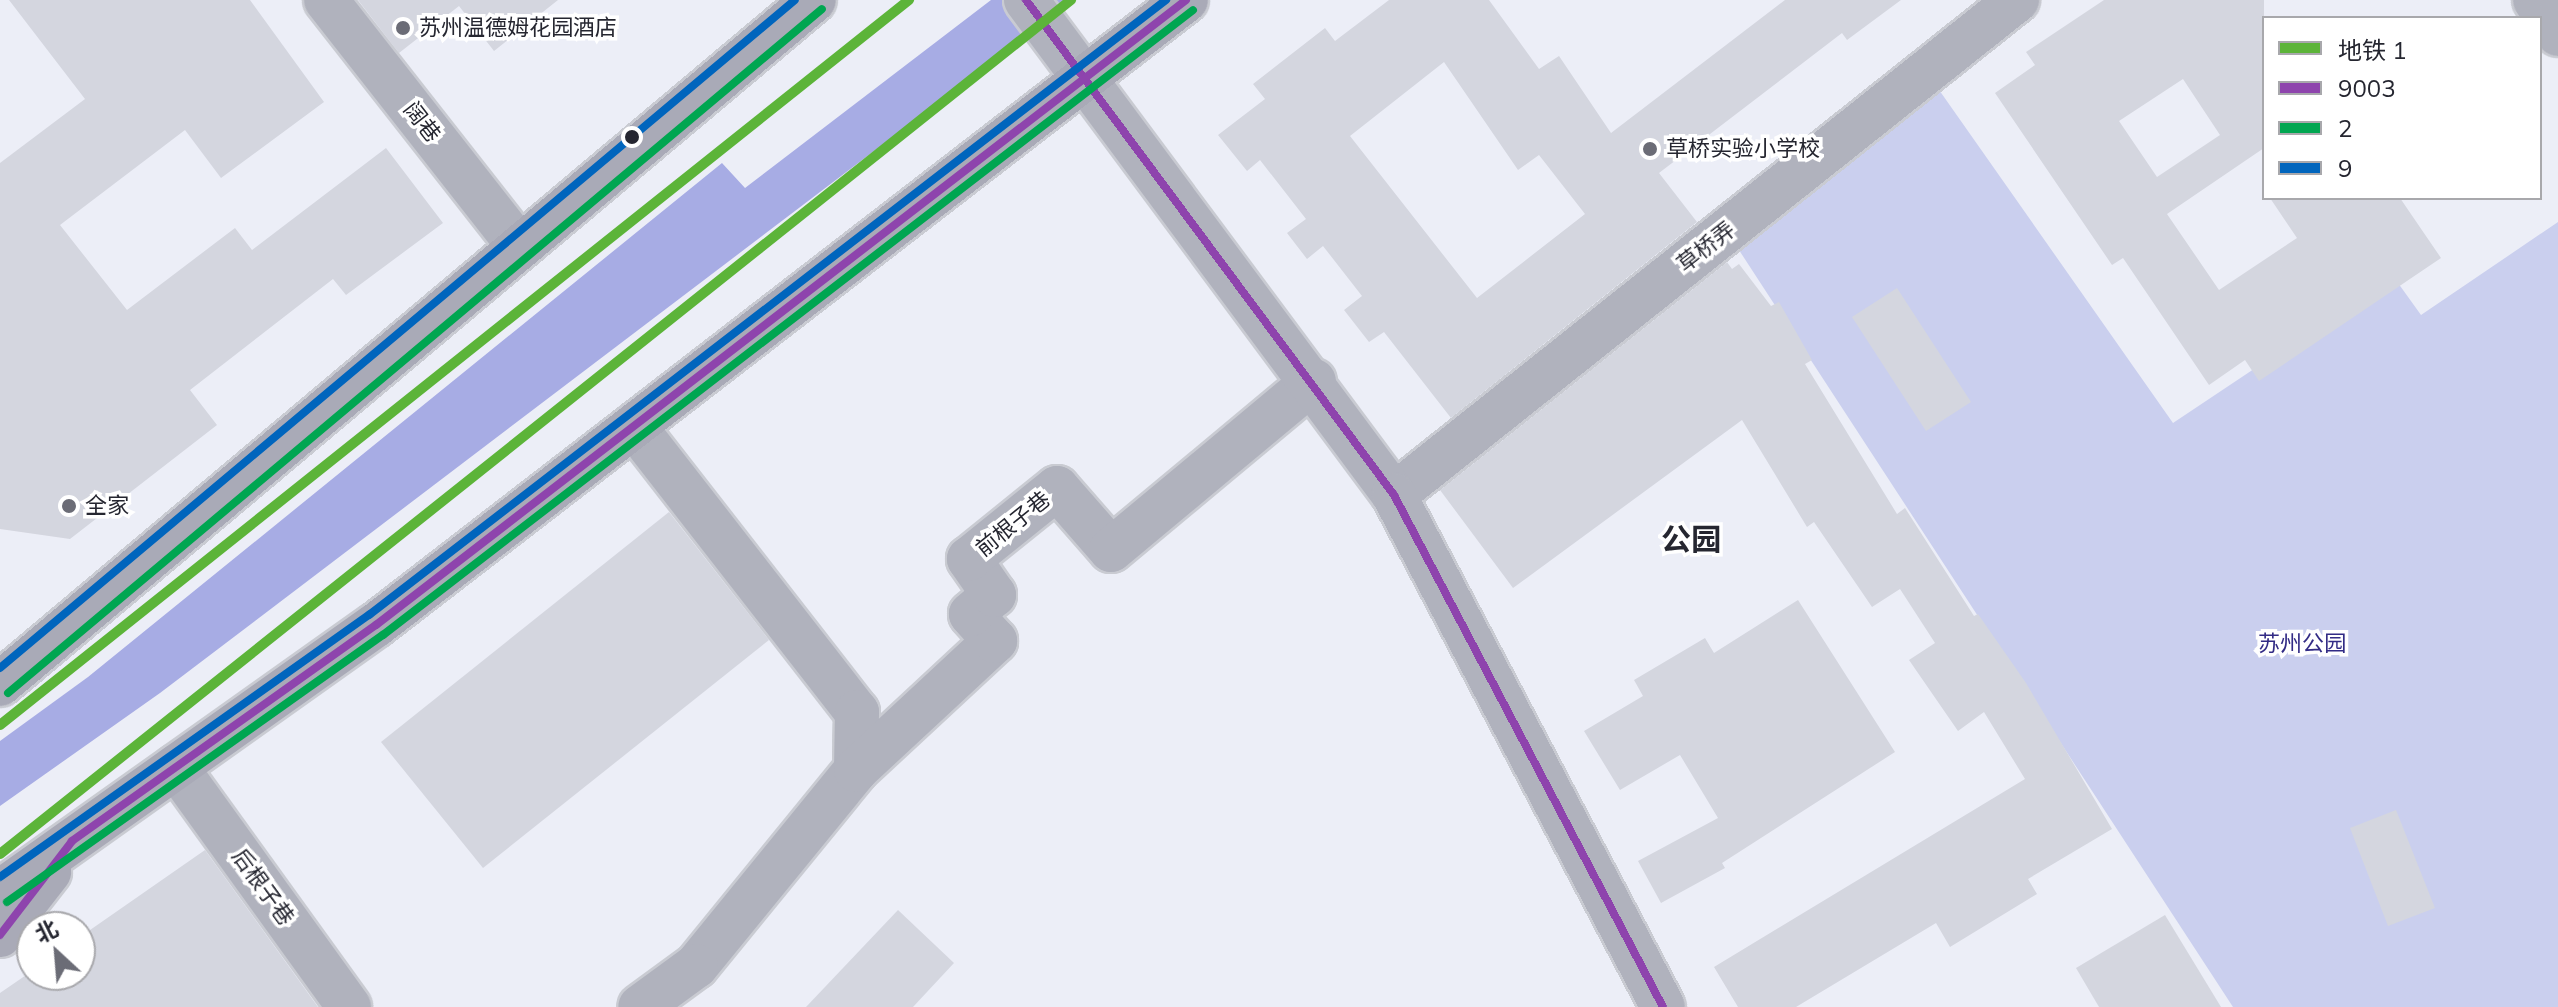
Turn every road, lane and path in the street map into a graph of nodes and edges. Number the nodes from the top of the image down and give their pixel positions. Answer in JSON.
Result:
{"nodes":[{"id":1,"x":326,"y":0,"type":"edge"},
{"id":2,"x":814,"y":0,"type":"edge"},
{"id":3,"x":1186,"y":0,"type":"edge"},
{"id":4,"x":2017,"y":0,"type":"edge"},
{"id":5,"x":2535,"y":0,"type":"edge"},
{"id":6,"x":1039,"y":16,"type":"edge"},
{"id":7,"x":2558,"y":34,"type":"edge"},
{"id":8,"x":1087,"y":75,"type":"junction"},
{"id":9,"x":517,"y":244,"type":"junction"},
{"id":10,"x":1314,"y":381,"type":"junction"},
{"id":11,"x":634,"y":426,"type":"junction"},
{"id":12,"x":1394,"y":495,"type":"junction"},
{"id":13,"x":4,"y":670,"type":"edge"},
{"id":14,"x":176,"y":767,"type":"junction"},
{"id":15,"x":856,"y":770,"type":"junction"},
{"id":16,"x":72,"y":841,"type":"junction"},
{"id":17,"x":0,"y":892,"type":"edge"},
{"id":18,"x":0,"y":935,"type":"edge"},
{"id":19,"x":349,"y":1007,"type":"edge"},
{"id":20,"x":640,"y":1007,"type":"edge"},
{"id":21,"x":1663,"y":1007,"type":"edge"}],
"edges":[{"from":1,"to":9,"type":"street","name":"阔巷"},
{"from":2,"to":9,"type":"main road"},
{"from":3,"to":8,"type":"main road"},
{"from":4,"to":12,"type":"street","name":"草桥弄"},
{"from":5,"to":7,"type":"street"},
{"from":6,"to":8,"type":"street"},
{"from":8,"to":10,"type":"street"},
{"from":8,"to":11,"type":"main road"},
{"from":9,"to":13,"type":"main road"},
{"from":10,"to":12,"type":"street"},
{"from":10,"to":15,"type":"street","name":"前根子巷"},
{"from":11,"to":14,"type":"main road"},
{"from":11,"to":15,"type":"street"},
{"from":12,"to":21,"type":"street"},
{"from":14,"to":16,"type":"main road"},
{"from":14,"to":19,"type":"street","name":"后根子巷"},
{"from":15,"to":20,"type":"street","name":"前根子巷"},
{"from":16,"to":17,"type":"main road"},
{"from":16,"to":18,"type":"main road"}]}
